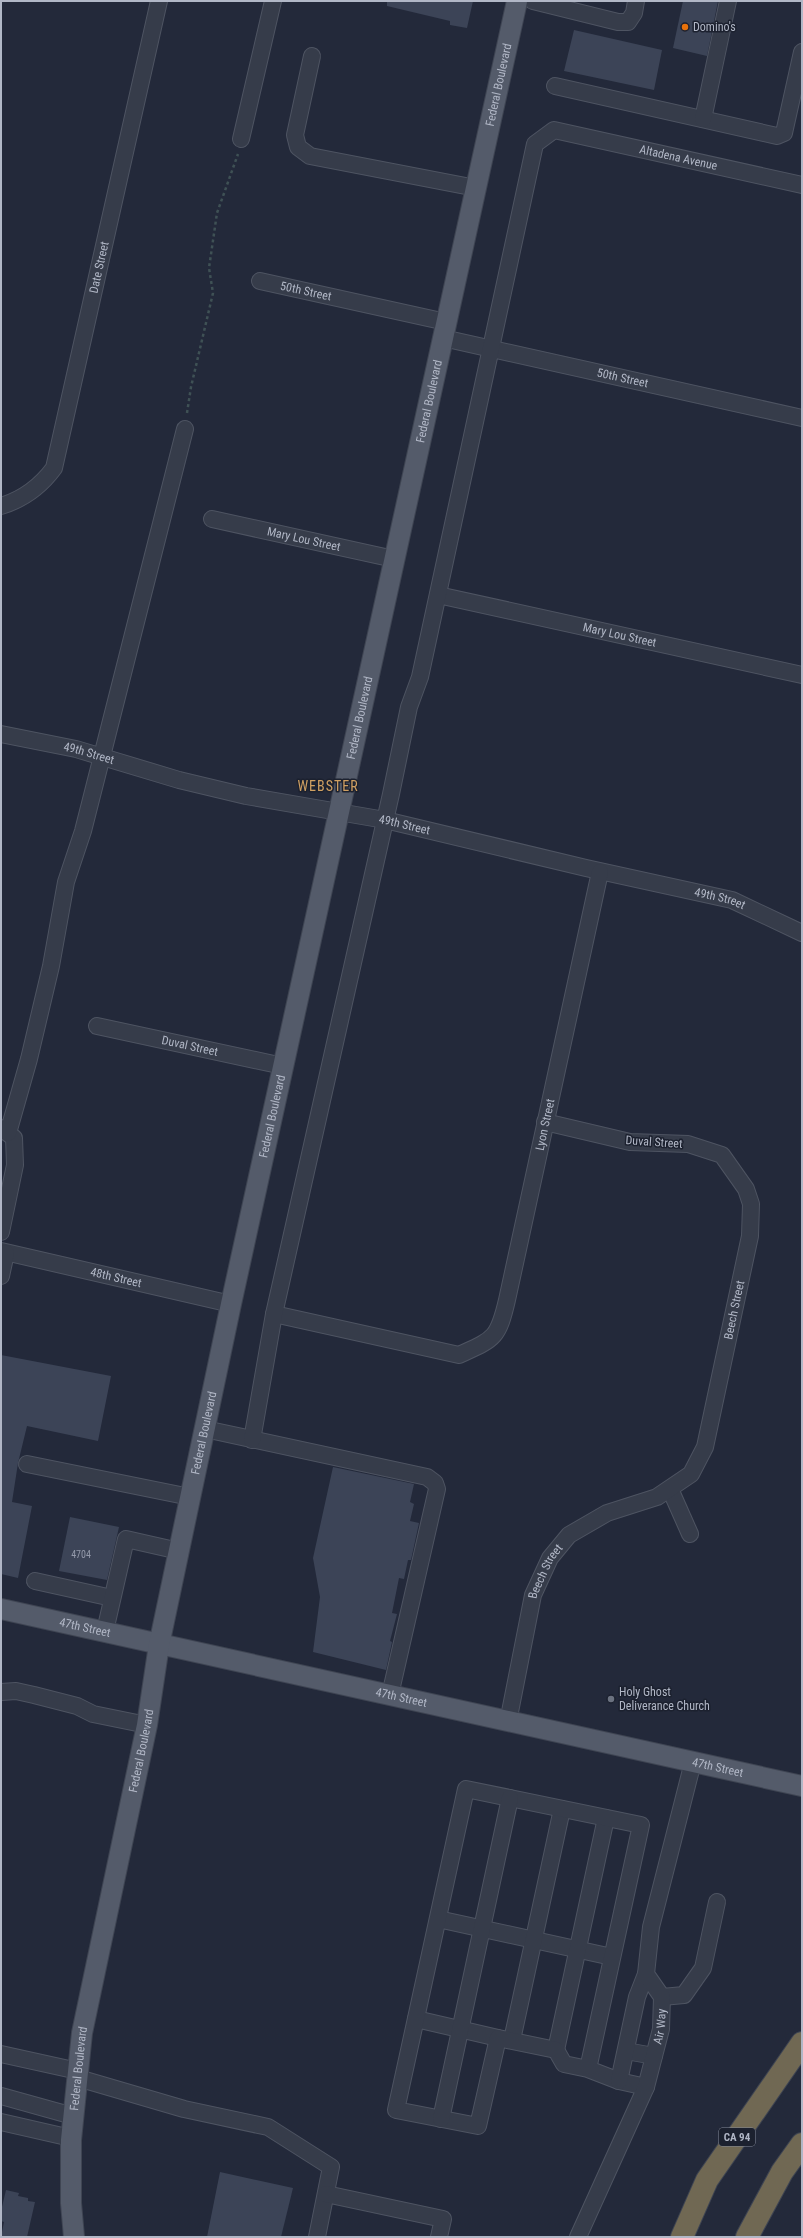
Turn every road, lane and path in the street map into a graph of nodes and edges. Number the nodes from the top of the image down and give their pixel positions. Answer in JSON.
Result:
{"nodes":[{"id":1,"x":159,"y":1,"type":"edge"},
{"id":2,"x":273,"y":1,"type":"edge"},
{"id":3,"x":517,"y":1,"type":"edge"},
{"id":4,"x":533,"y":1,"type":"edge"},
{"id":5,"x":636,"y":1,"type":"edge"},
{"id":6,"x":728,"y":1,"type":"edge"},
{"id":7,"x":802,"y":52,"type":"edge"},
{"id":8,"x":312,"y":56,"type":"dead end"},
{"id":9,"x":555,"y":86,"type":"dead end"},
{"id":10,"x":703,"y":119,"type":"junction"},
{"id":11,"x":241,"y":139,"type":"joint"},
{"id":12,"x":802,"y":185,"type":"edge"},
{"id":13,"x":476,"y":188,"type":"junction"},
{"id":14,"x":260,"y":281,"type":"dead end"},
{"id":15,"x":445,"y":330,"type":"junction"},
{"id":16,"x":491,"y":350,"type":"junction"},
{"id":17,"x":802,"y":418,"type":"edge"},
{"id":18,"x":185,"y":429,"type":"joint"},
{"id":19,"x":1,"y":506,"type":"edge"},
{"id":20,"x":212,"y":519,"type":"dead end"},
{"id":21,"x":394,"y":559,"type":"junction"},
{"id":22,"x":438,"y":595,"type":"junction"},
{"id":23,"x":802,"y":675,"type":"edge"},
{"id":24,"x":1,"y":734,"type":"edge"},
{"id":25,"x":102,"y":758,"type":"junction"},
{"id":26,"x":339,"y":812,"type":"junction"},
{"id":27,"x":386,"y":820,"type":"junction"},
{"id":28,"x":600,"y":872,"type":"junction"},
{"id":29,"x":802,"y":933,"type":"edge"},
{"id":30,"x":97,"y":1026,"type":"dead end"},
{"id":31,"x":283,"y":1066,"type":"junction"},
{"id":32,"x":546,"y":1122,"type":"junction"},
{"id":33,"x":7,"y":1133,"type":"edge"},
{"id":34,"x":1,"y":1232,"type":"edge"},
{"id":35,"x":750,"y":1236,"type":"joint"},
{"id":36,"x":4,"y":1252,"type":"edge"},
{"id":37,"x":1,"y":1276,"type":"edge"},
{"id":38,"x":231,"y":1304,"type":"junction"},
{"id":39,"x":274,"y":1314,"type":"junction"},
{"id":40,"x":204,"y":1429,"type":"junction"},
{"id":41,"x":252,"y":1440,"type":"junction"},
{"id":42,"x":27,"y":1464,"type":"dead end"},
{"id":43,"x":670,"y":1489,"type":"junction"},
{"id":44,"x":190,"y":1498,"type":"junction"},
{"id":45,"x":690,"y":1534,"type":"dead end"},
{"id":46,"x":179,"y":1551,"type":"junction"},
{"id":47,"x":36,"y":1581,"type":"dead end"},
{"id":48,"x":112,"y":1598,"type":"junction"},
{"id":49,"x":1,"y":1609,"type":"edge"},
{"id":50,"x":105,"y":1631,"type":"junction"},
{"id":51,"x":159,"y":1644,"type":"junction"},
{"id":52,"x":1,"y":1692,"type":"edge"},
{"id":53,"x":390,"y":1696,"type":"junction"},
{"id":54,"x":508,"y":1722,"type":"junction"},
{"id":55,"x":147,"y":1725,"type":"junction"},
{"id":56,"x":693,"y":1762,"type":"junction"},
{"id":57,"x":802,"y":1786,"type":"edge"},
{"id":58,"x":510,"y":1798,"type":"junction"},
{"id":59,"x":562,"y":1809,"type":"junction"},
{"id":60,"x":606,"y":1818,"type":"junction"},
{"id":61,"x":717,"y":1902,"type":"dead end"},
{"id":62,"x":438,"y":1919,"type":"junction"},
{"id":63,"x":482,"y":1928,"type":"junction"},
{"id":64,"x":534,"y":1940,"type":"junction"},
{"id":65,"x":578,"y":1950,"type":"junction"},
{"id":66,"x":612,"y":1957,"type":"junction"},
{"id":67,"x":646,"y":1974,"type":"junction"},
{"id":68,"x":662,"y":1997,"type":"junction"},
{"id":69,"x":416,"y":2019,"type":"junction"},
{"id":70,"x":460,"y":2029,"type":"junction"},
{"id":71,"x":505,"y":2039,"type":"junction"},
{"id":72,"x":802,"y":2043,"type":"edge"},
{"id":73,"x":556,"y":2050,"type":"junction"},
{"id":74,"x":626,"y":2051,"type":"junction"},
{"id":75,"x":1,"y":2054,"type":"edge"},
{"id":76,"x":654,"y":2056,"type":"junction"},
{"id":77,"x":588,"y":2069,"type":"junction"},
{"id":78,"x":78,"y":2074,"type":"junction"},
{"id":79,"x":619,"y":2081,"type":"junction"},
{"id":80,"x":646,"y":2087,"type":"junction"},
{"id":81,"x":1,"y":2096,"type":"edge"},
{"id":82,"x":73,"y":2116,"type":"junction"},
{"id":83,"x":441,"y":2119,"type":"junction"},
{"id":84,"x":1,"y":2122,"type":"edge"},
{"id":85,"x":71,"y":2138,"type":"junction"},
{"id":86,"x":802,"y":2144,"type":"edge"},
{"id":87,"x":326,"y":2194,"type":"junction"},
{"id":88,"x":74,"y":2237,"type":"edge"},
{"id":89,"x":317,"y":2237,"type":"edge"},
{"id":90,"x":438,"y":2237,"type":"edge"},
{"id":91,"x":578,"y":2237,"type":"edge"},
{"id":92,"x":682,"y":2237,"type":"edge"},
{"id":93,"x":748,"y":2237,"type":"edge"}],
"edges":[{"from":1,"to":19,"type":"street","name":"Date Street"},
{"from":2,"to":11,"type":"street"},
{"from":3,"to":13,"type":"main road","name":"Federal Boulevard"},
{"from":4,"to":5,"type":"street"},
{"from":6,"to":10,"type":"street"},
{"from":7,"to":10,"type":"street"},
{"from":8,"to":13,"type":"street"},
{"from":9,"to":10,"type":"street"},
{"from":11,"to":18,"type":"path"},
{"from":12,"to":16,"type":"street","name":"Altadena Avenue"},
{"from":13,"to":15,"type":"main road","name":"Federal Boulevard"},
{"from":14,"to":15,"type":"street","name":"50th Street"},
{"from":15,"to":16,"type":"street","name":"50th Street"},
{"from":15,"to":21,"type":"main road","name":"Federal Boulevard"},
{"from":16,"to":17,"type":"street","name":"50th Street"},
{"from":16,"to":22,"type":"street"},
{"from":18,"to":25,"type":"street"},
{"from":20,"to":21,"type":"street","name":"Mary Lou Street"},
{"from":21,"to":26,"type":"main road","name":"Federal Boulevard"},
{"from":22,"to":23,"type":"street","name":"Mary Lou Street"},
{"from":22,"to":27,"type":"street"},
{"from":24,"to":25,"type":"street","name":"49th Street"},
{"from":25,"to":26,"type":"street","name":"49th Street"},
{"from":25,"to":33,"type":"street"},
{"from":26,"to":27,"type":"street","name":"49th Street"},
{"from":26,"to":31,"type":"main road","name":"Federal Boulevard"},
{"from":27,"to":28,"type":"street","name":"49th Street"},
{"from":27,"to":39,"type":"street"},
{"from":28,"to":29,"type":"street","name":"49th Street"},
{"from":28,"to":32,"type":"street","name":"Lyon Street"},
{"from":30,"to":31,"type":"street","name":"Duval Street"},
{"from":31,"to":38,"type":"main road","name":"Federal Boulevard"},
{"from":32,"to":35,"type":"street","name":"Duval Street"},
{"from":32,"to":39,"type":"street","name":"Lyon Street"},
{"from":33,"to":34,"type":"street"},
{"from":35,"to":43,"type":"street","name":"Beech Street"},
{"from":36,"to":37,"type":"street"},
{"from":36,"to":38,"type":"street","name":"48th Street"},
{"from":38,"to":40,"type":"main road","name":"Federal Boulevard"},
{"from":39,"to":41,"type":"street"},
{"from":40,"to":41,"type":"street"},
{"from":40,"to":44,"type":"main road","name":"Federal Boulevard"},
{"from":41,"to":53,"type":"street"},
{"from":42,"to":44,"type":"street"},
{"from":43,"to":45,"type":"street"},
{"from":43,"to":54,"type":"street","name":"Beech Street"},
{"from":44,"to":46,"type":"main road","name":"Federal Boulevard"},
{"from":46,"to":48,"type":"street"},
{"from":46,"to":51,"type":"main road","name":"Federal Boulevard"},
{"from":47,"to":48,"type":"street"},
{"from":48,"to":50,"type":"street"},
{"from":49,"to":50,"type":"main road","name":"47th Street"},
{"from":50,"to":51,"type":"main road","name":"47th Street"},
{"from":51,"to":53,"type":"main road","name":"47th Street"},
{"from":51,"to":55,"type":"main road","name":"Federal Boulevard"},
{"from":52,"to":55,"type":"street"},
{"from":53,"to":54,"type":"main road","name":"47th Street"},
{"from":54,"to":56,"type":"main road","name":"47th Street"},
{"from":55,"to":78,"type":"main road","name":"Federal Boulevard"},
{"from":56,"to":57,"type":"main road","name":"47th Street"},
{"from":56,"to":67,"type":"street"},
{"from":58,"to":59,"type":"street"},
{"from":58,"to":62,"type":"street"},
{"from":58,"to":63,"type":"street"},
{"from":59,"to":60,"type":"street"},
{"from":59,"to":64,"type":"street"},
{"from":60,"to":65,"type":"street"},
{"from":60,"to":66,"type":"street"},
{"from":61,"to":68,"type":"street"},
{"from":62,"to":63,"type":"street"},
{"from":62,"to":69,"type":"street"},
{"from":63,"to":64,"type":"street"},
{"from":63,"to":70,"type":"street"},
{"from":64,"to":65,"type":"street"},
{"from":64,"to":71,"type":"street"},
{"from":65,"to":66,"type":"street"},
{"from":65,"to":73,"type":"street"},
{"from":66,"to":77,"type":"street"},
{"from":67,"to":68,"type":"street","name":"Air Way"},
{"from":67,"to":74,"type":"street"},
{"from":68,"to":76,"type":"street","name":"Air Way"},
{"from":69,"to":70,"type":"street"},
{"from":69,"to":83,"type":"street"},
{"from":70,"to":71,"type":"street"},
{"from":70,"to":83,"type":"street"},
{"from":71,"to":73,"type":"street"},
{"from":71,"to":83,"type":"street"},
{"from":72,"to":92,"type":"highway","number":"CA 94"},
{"from":73,"to":77,"type":"street"},
{"from":74,"to":76,"type":"street"},
{"from":74,"to":79,"type":"street"},
{"from":75,"to":78,"type":"street"},
{"from":76,"to":80,"type":"street","name":"Air Way"},
{"from":77,"to":79,"type":"street"},
{"from":78,"to":82,"type":"main road","name":"Federal Boulevard"},
{"from":78,"to":87,"type":"street"},
{"from":79,"to":80,"type":"street"},
{"from":80,"to":91,"type":"street","name":"Air Way"},
{"from":81,"to":82,"type":"street"},
{"from":82,"to":85,"type":"main road","name":"Federal Boulevard"},
{"from":84,"to":85,"type":"street"},
{"from":85,"to":88,"type":"main road","name":"Federal Boulevard"},
{"from":86,"to":93,"type":"highway"},
{"from":87,"to":89,"type":"street"},
{"from":87,"to":90,"type":"street"}]}
